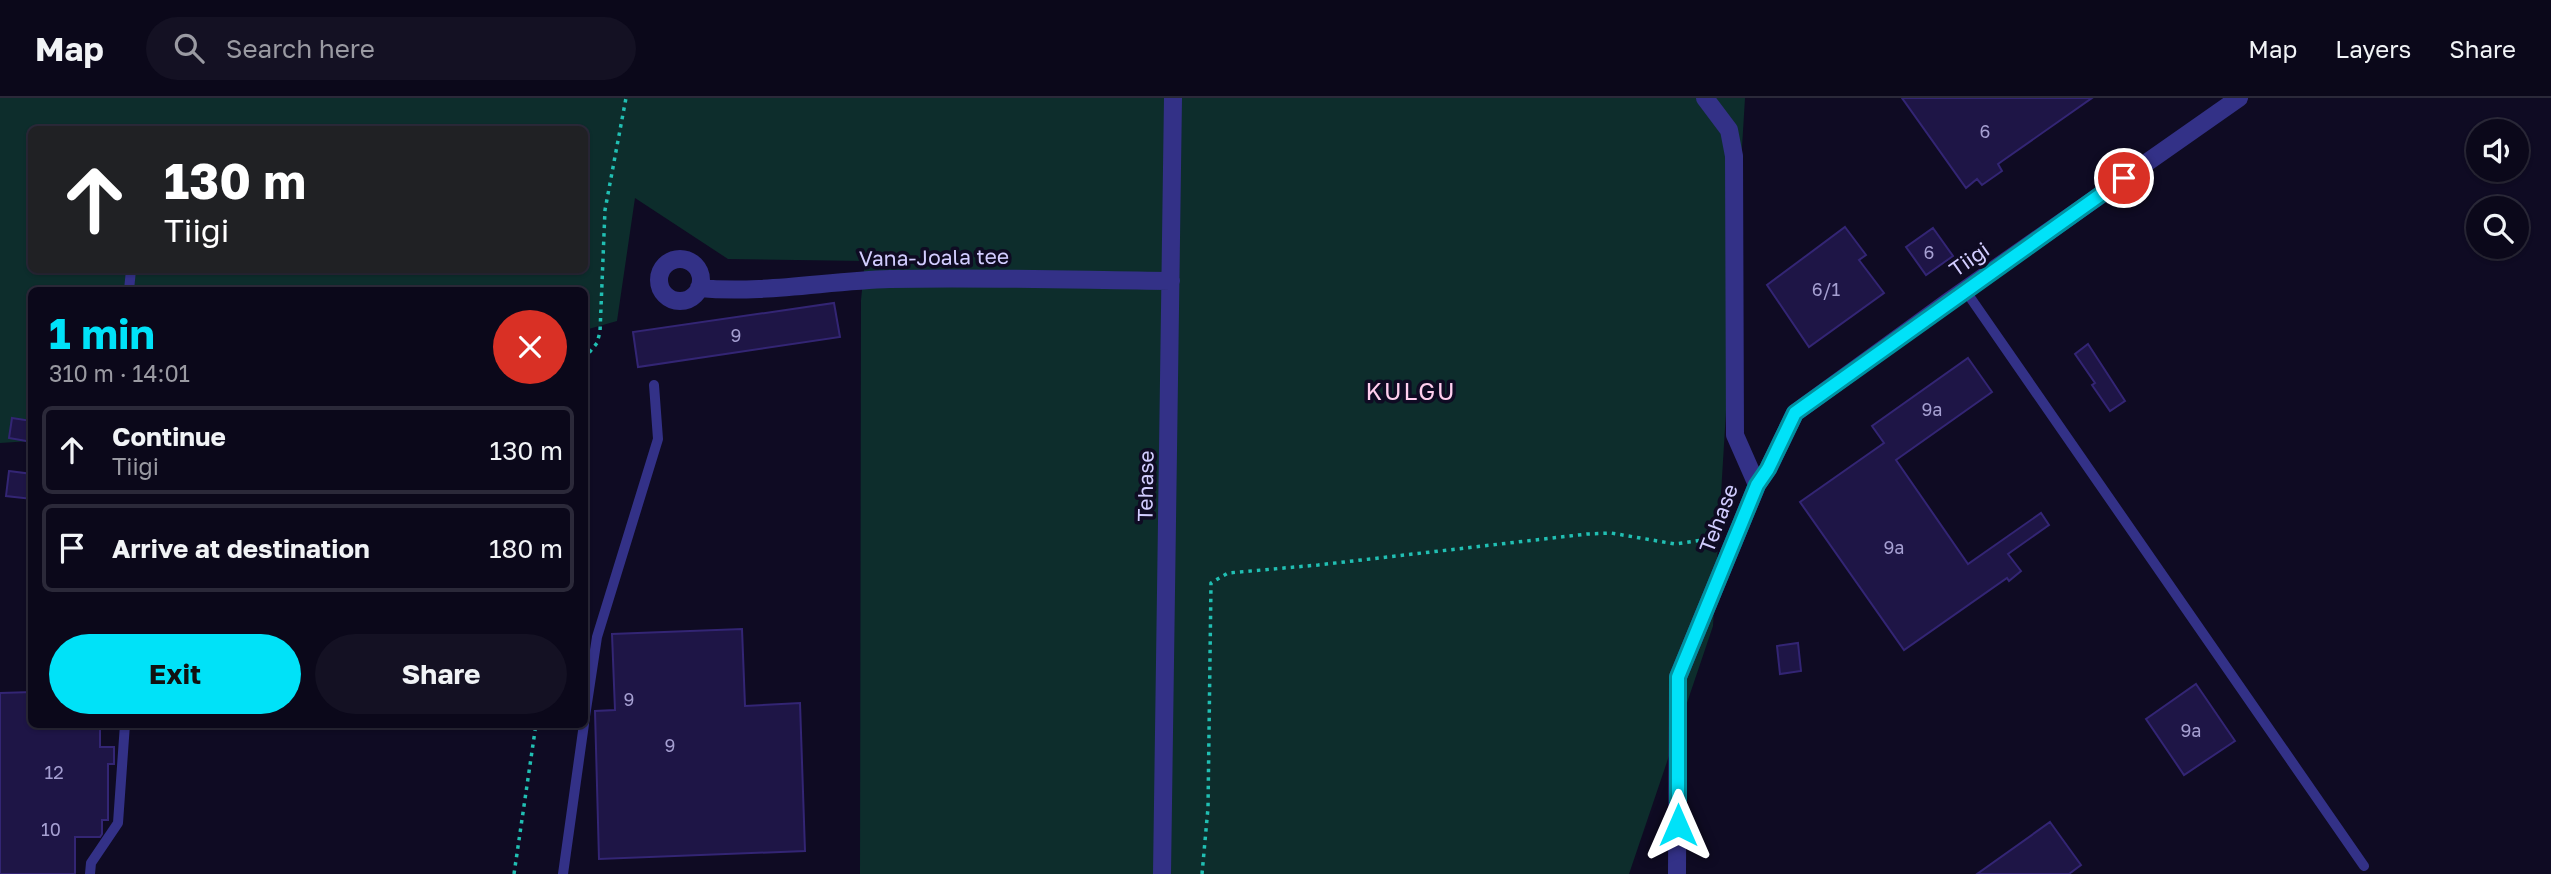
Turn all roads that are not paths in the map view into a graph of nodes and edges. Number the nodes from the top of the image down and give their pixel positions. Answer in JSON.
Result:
{"nodes":[{"id":1,"x":1173,"y":98,"type":"edge"},
{"id":2,"x":1705,"y":98,"type":"edge"},
{"id":3,"x":2239,"y":98,"type":"edge"},
{"id":4,"x":1171,"y":281,"type":"junction"},
{"id":5,"x":699,"y":288,"type":"dead end"},
{"id":6,"x":1965,"y":290,"type":"junction"},
{"id":7,"x":654,"y":384,"type":"dead end"},
{"id":8,"x":1757,"y":485,"type":"junction"},
{"id":9,"x":588,"y":697,"type":"edge"},
{"id":10,"x":125,"y":728,"type":"edge"},
{"id":11,"x":583,"y":728,"type":"edge"},
{"id":12,"x":2364,"y":866,"type":"dead end"},
{"id":13,"x":90,"y":874,"type":"edge"},
{"id":14,"x":563,"y":874,"type":"edge"},
{"id":15,"x":1162,"y":874,"type":"edge"},
{"id":16,"x":1677,"y":874,"type":"edge"}],
"edges":[{"from":1,"to":4,"type":"street","name":"Tehase"},
{"from":2,"to":8,"type":"street","name":"Tehase"},
{"from":3,"to":6,"type":"street","name":"Tiigi"},
{"from":4,"to":5,"type":"street","name":"Vana-Joala tee"},
{"from":4,"to":15,"type":"street","name":"Tehase"},
{"from":6,"to":8,"type":"street","name":"Tiigi"},
{"from":6,"to":12,"type":"lane"},
{"from":7,"to":9,"type":"lane"},
{"from":8,"to":16,"type":"street","name":"Tehase"},
{"from":10,"to":13,"type":"lane"},
{"from":11,"to":14,"type":"lane"}]}
